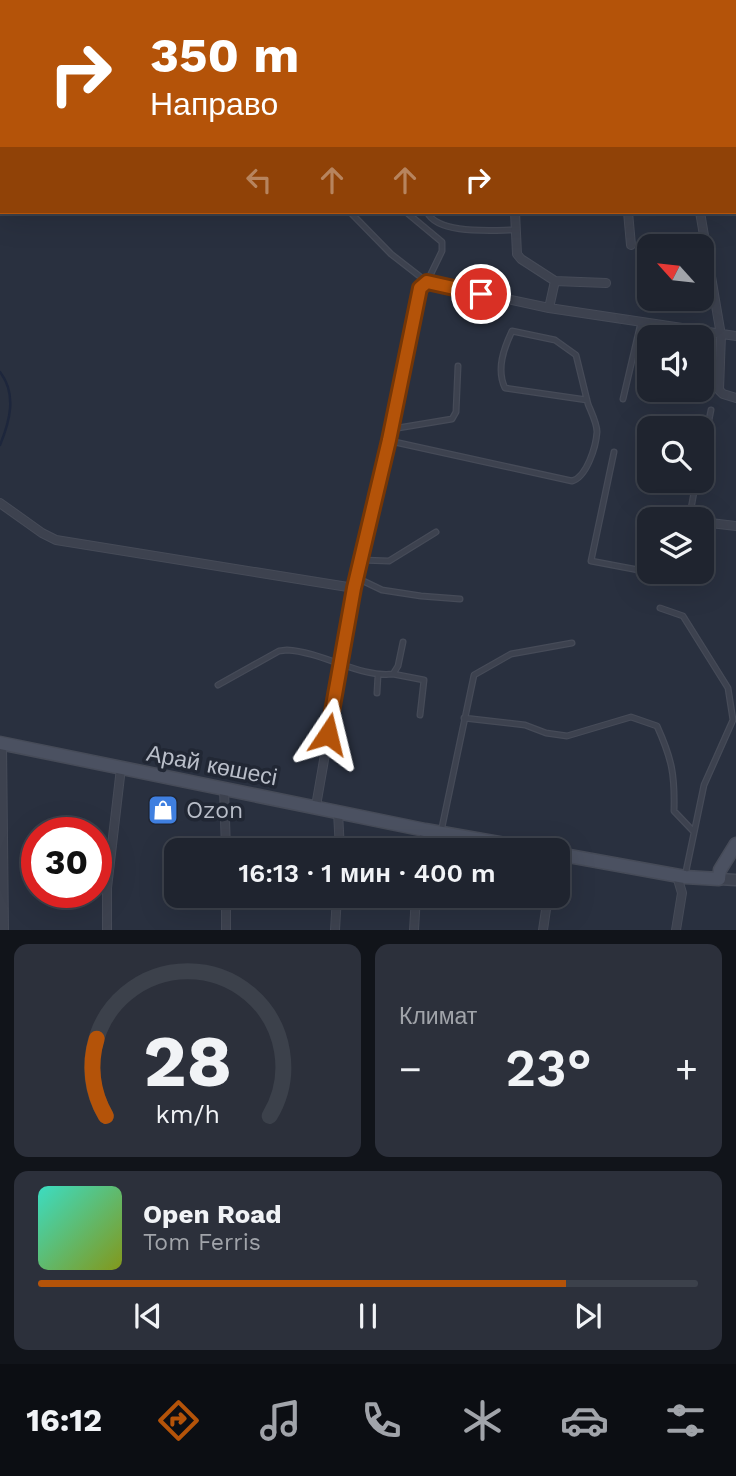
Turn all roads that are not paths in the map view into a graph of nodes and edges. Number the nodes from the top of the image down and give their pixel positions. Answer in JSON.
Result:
{"nodes":[{"id":1,"x":352,"y":214,"type":"edge"},
{"id":2,"x":408,"y":214,"type":"edge"},
{"id":3,"x":428,"y":214,"type":"edge"},
{"id":4,"x":514,"y":214,"type":"edge"},
{"id":5,"x":628,"y":214,"type":"edge"},
{"id":6,"x":701,"y":214,"type":"edge"},
{"id":7,"x":444,"y":226,"type":"junction"},
{"id":8,"x":516,"y":230,"type":"junction"},
{"id":9,"x":442,"y":242,"type":"junction"},
{"id":10,"x":631,"y":245,"type":"dead end"},
{"id":11,"x":555,"y":281,"type":"junction"},
{"id":12,"x":427,"y":282,"type":"junction"},
{"id":13,"x":606,"y":282,"type":"dead end"},
{"id":14,"x":549,"y":308,"type":"junction"},
{"id":15,"x":641,"y":322,"type":"junction"},
{"id":16,"x":721,"y":335,"type":"junction"},
{"id":17,"x":736,"y":336,"type":"edge"},
{"id":18,"x":458,"y":366,"type":"dead end"},
{"id":19,"x":736,"y":398,"type":"edge"},
{"id":20,"x":623,"y":399,"type":"dead end"},
{"id":21,"x":587,"y":400,"type":"junction"},
{"id":22,"x":710,"y":410,"type":"dead end"},
{"id":23,"x":709,"y":416,"type":"edge"},
{"id":24,"x":392,"y":429,"type":"junction"},
{"id":25,"x":389,"y":440,"type":"junction"},
{"id":26,"x":614,"y":453,"type":"dead end"},
{"id":27,"x":0,"y":503,"type":"edge"},
{"id":28,"x":714,"y":523,"type":"edge"},
{"id":29,"x":736,"y":526,"type":"edge"},
{"id":30,"x":436,"y":531,"type":"dead end"},
{"id":31,"x":362,"y":560,"type":"junction"},
{"id":32,"x":637,"y":570,"type":"edge"},
{"id":33,"x":357,"y":578,"type":"junction"},
{"id":34,"x":354,"y":588,"type":"junction"},
{"id":35,"x":460,"y":599,"type":"dead end"},
{"id":36,"x":660,"y":608,"type":"dead end"},
{"id":37,"x":403,"y":642,"type":"dead end"},
{"id":38,"x":572,"y":643,"type":"dead end"},
{"id":39,"x":341,"y":662,"type":"junction"},
{"id":40,"x":393,"y":674,"type":"junction"},
{"id":41,"x":377,"y":675,"type":"junction"},
{"id":42,"x":218,"y":684,"type":"dead end"},
{"id":43,"x":377,"y":692,"type":"dead end"},
{"id":44,"x":420,"y":715,"type":"dead end"},
{"id":45,"x":464,"y":718,"type":"junction"},
{"id":46,"x":1,"y":743,"type":"edge"},
{"id":47,"x":121,"y":768,"type":"junction"},
{"id":48,"x":224,"y":789,"type":"junction"},
{"id":49,"x":316,"y":806,"type":"junction"},
{"id":50,"x":338,"y":812,"type":"junction"},
{"id":51,"x":425,"y":830,"type":"junction"},
{"id":52,"x":694,"y":832,"type":"junction"},
{"id":53,"x":440,"y":833,"type":"junction"},
{"id":54,"x":226,"y":838,"type":"edge"},
{"id":55,"x":339,"y":838,"type":"edge"},
{"id":56,"x":424,"y":838,"type":"edge"},
{"id":57,"x":469,"y":838,"type":"edge"},
{"id":58,"x":736,"y":844,"type":"edge"},
{"id":59,"x":570,"y":856,"type":"edge"},
{"id":60,"x":681,"y":877,"type":"junction"},
{"id":61,"x":719,"y":879,"type":"junction"},
{"id":62,"x":736,"y":880,"type":"edge"},
{"id":63,"x":226,"y":908,"type":"edge"},
{"id":64,"x":336,"y":908,"type":"edge"},
{"id":65,"x":415,"y":908,"type":"edge"},
{"id":66,"x":546,"y":908,"type":"edge"},
{"id":67,"x":4,"y":930,"type":"edge"},
{"id":68,"x":107,"y":930,"type":"edge"},
{"id":69,"x":226,"y":930,"type":"edge"},
{"id":70,"x":335,"y":930,"type":"edge"},
{"id":71,"x":414,"y":930,"type":"edge"},
{"id":72,"x":543,"y":930,"type":"edge"},
{"id":73,"x":676,"y":930,"type":"edge"}],
"edges":[{"from":1,"to":12,"type":"lane"},
{"from":2,"to":9,"type":"lane"},
{"from":3,"to":7,"type":"lane"},
{"from":4,"to":8,"type":"street"},
{"from":5,"to":10,"type":"street"},
{"from":6,"to":16,"type":"street"},
{"from":7,"to":8,"type":"lane"},
{"from":7,"to":9,"type":"lane"},
{"from":8,"to":11,"type":"street"},
{"from":9,"to":12,"type":"lane"},
{"from":11,"to":13,"type":"street"},
{"from":11,"to":14,"type":"street"},
{"from":12,"to":14,"type":"street"},
{"from":12,"to":24,"type":"street"},
{"from":14,"to":15,"type":"street"},
{"from":15,"to":16,"type":"street"},
{"from":15,"to":20,"type":"lane"},
{"from":16,"to":17,"type":"street"},
{"from":16,"to":19,"type":"street"},
{"from":18,"to":24,"type":"lane"},
{"from":21,"to":21,"type":"lane"},
{"from":21,"to":25,"type":"lane"},
{"from":22,"to":23,"type":"lane"},
{"from":24,"to":25,"type":"street"},
{"from":25,"to":31,"type":"street"},
{"from":26,"to":32,"type":"lane"},
{"from":27,"to":34,"type":"street"},
{"from":28,"to":29,"type":"street"},
{"from":30,"to":31,"type":"lane"},
{"from":31,"to":33,"type":"street"},
{"from":33,"to":34,"type":"street"},
{"from":33,"to":35,"type":"lane"},
{"from":34,"to":39,"type":"street"},
{"from":36,"to":52,"type":"lane"},
{"from":37,"to":40,"type":"lane"},
{"from":38,"to":45,"type":"lane"},
{"from":39,"to":41,"type":"lane"},
{"from":39,"to":42,"type":"lane"},
{"from":39,"to":49,"type":"street"},
{"from":40,"to":41,"type":"lane"},
{"from":40,"to":44,"type":"lane"},
{"from":41,"to":43,"type":"lane"},
{"from":45,"to":52,"type":"lane"},
{"from":45,"to":53,"type":"lane"},
{"from":46,"to":47,"type":"main road","name":"Арай көшесі"},
{"from":46,"to":67,"type":"street"},
{"from":47,"to":48,"type":"main road","name":"Арай көшесі"},
{"from":47,"to":68,"type":"street"},
{"from":48,"to":49,"type":"main road","name":"Арай көшесі"},
{"from":48,"to":54,"type":"street"},
{"from":49,"to":50,"type":"main road","name":"Арай көшесі"},
{"from":50,"to":51,"type":"main road","name":"Арай көшесі"},
{"from":50,"to":55,"type":"street"},
{"from":51,"to":53,"type":"main road","name":"Арай көшесі"},
{"from":51,"to":56,"type":"street"},
{"from":52,"to":60,"type":"lane"},
{"from":53,"to":57,"type":"main road","name":"Арай көшесі"},
{"from":58,"to":61,"type":"main road"},
{"from":59,"to":60,"type":"main road"},
{"from":60,"to":61,"type":"main road"},
{"from":60,"to":73,"type":"street"},
{"from":61,"to":62,"type":"street"},
{"from":63,"to":69,"type":"street"},
{"from":64,"to":70,"type":"street"},
{"from":65,"to":71,"type":"street"},
{"from":66,"to":72,"type":"street"}]}
